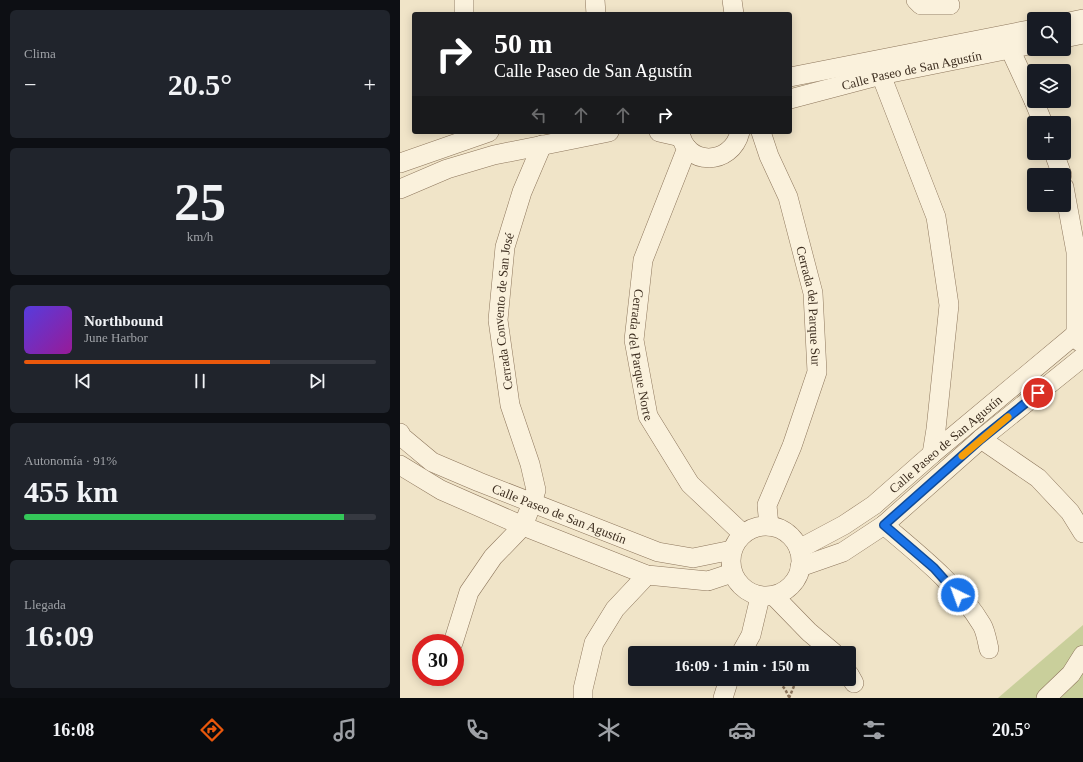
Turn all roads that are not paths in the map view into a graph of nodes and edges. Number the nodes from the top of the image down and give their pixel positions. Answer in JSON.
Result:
{"nodes":[{"id":1,"x":464,"y":0,"type":"edge"},
{"id":2,"x":595,"y":0,"type":"edge"},
{"id":3,"x":732,"y":0,"type":"edge"},
{"id":4,"x":916,"y":0,"type":"edge"},
{"id":5,"x":950,"y":5,"type":"dead end"},
{"id":6,"x":464,"y":12,"type":"edge"},
{"id":7,"x":596,"y":12,"type":"edge"},
{"id":8,"x":734,"y":12,"type":"edge"},
{"id":9,"x":1083,"y":19,"type":"edge"},
{"id":10,"x":1071,"y":22,"type":"edge"},
{"id":11,"x":1027,"y":30,"type":"edge"},
{"id":12,"x":1083,"y":34,"type":"edge"},
{"id":13,"x":1071,"y":37,"type":"edge"},
{"id":14,"x":1027,"y":45,"type":"edge"},
{"id":15,"x":1010,"y":49,"type":"junction"},
{"id":16,"x":881,"y":75,"type":"junction"},
{"id":17,"x":792,"y":76,"type":"edge"},
{"id":18,"x":1027,"y":86,"type":"edge"},
{"id":19,"x":792,"y":98,"type":"edge"},
{"id":20,"x":483,"y":134,"type":"edge"},
{"id":21,"x":600,"y":134,"type":"edge"},
{"id":22,"x":666,"y":134,"type":"edge"},
{"id":23,"x":740,"y":134,"type":"edge"},
{"id":24,"x":762,"y":134,"type":"edge"},
{"id":25,"x":683,"y":139,"type":"edge"},
{"id":26,"x":542,"y":145,"type":"junction"},
{"id":27,"x":400,"y":163,"type":"edge"},
{"id":28,"x":400,"y":189,"type":"edge"},
{"id":29,"x":1069,"y":212,"type":"edge"},
{"id":30,"x":1080,"y":336,"type":"edge"},
{"id":31,"x":1083,"y":357,"type":"edge"},
{"id":32,"x":400,"y":433,"type":"edge"},
{"id":33,"x":981,"y":439,"type":"junction"},
{"id":34,"x":932,"y":454,"type":"junction"},
{"id":35,"x":401,"y":467,"type":"edge"},
{"id":36,"x":532,"y":503,"type":"junction"},
{"id":37,"x":884,"y":525,"type":"junction"},
{"id":38,"x":523,"y":526,"type":"junction"},
{"id":39,"x":769,"y":526,"type":"junction"},
{"id":40,"x":1083,"y":533,"type":"edge"},
{"id":41,"x":743,"y":534,"type":"junction"},
{"id":42,"x":732,"y":550,"type":"junction"},
{"id":43,"x":800,"y":558,"type":"junction"},
{"id":44,"x":732,"y":573,"type":"junction"},
{"id":45,"x":646,"y":575,"type":"junction"},
{"id":46,"x":767,"y":597,"type":"junction"},
{"id":47,"x":456,"y":634,"type":"edge"},
{"id":48,"x":745,"y":646,"type":"edge"},
{"id":49,"x":826,"y":646,"type":"edge"},
{"id":50,"x":989,"y":649,"type":"dead end"},
{"id":51,"x":1083,"y":654,"type":"edge"},
{"id":52,"x":727,"y":686,"type":"edge"},
{"id":53,"x":583,"y":698,"type":"edge"},
{"id":54,"x":723,"y":698,"type":"edge"},
{"id":55,"x":1046,"y":698,"type":"edge"}],
"edges":[{"from":1,"to":6,"type":"street"},
{"from":2,"to":7,"type":"street"},
{"from":3,"to":8,"type":"street"},
{"from":4,"to":5,"type":"street"},
{"from":9,"to":10,"type":"street"},
{"from":11,"to":17,"type":"street","name":"Calle Paseo de San Agustín"},
{"from":12,"to":13,"type":"street"},
{"from":14,"to":15,"type":"street","name":"Calle Paseo de San Agustín"},
{"from":15,"to":16,"type":"street","name":"Calle Paseo de San Agustín"},
{"from":15,"to":18,"type":"street"},
{"from":16,"to":19,"type":"street","name":"Calle Paseo de San Agustín"},
{"from":16,"to":34,"type":"street"},
{"from":20,"to":27,"type":"street"},
{"from":21,"to":26,"type":"street"},
{"from":22,"to":25,"type":"street"},
{"from":23,"to":25,"type":"street"},
{"from":24,"to":39,"type":"street","name":"Cerrada del Parque Sur"},
{"from":25,"to":41,"type":"street","name":"Cerrada del Parque Norte"},
{"from":26,"to":28,"type":"street"},
{"from":26,"to":36,"type":"street","name":"Cerrada Convento de San José"},
{"from":29,"to":30,"type":"street"},
{"from":30,"to":34,"type":"street","name":"Calle Paseo de San Agustín"},
{"from":31,"to":33,"type":"street","name":"Calle Paseo de San Agustín"},
{"from":32,"to":36,"type":"street","name":"Calle Paseo de San Agustín"},
{"from":33,"to":37,"type":"street","name":"Calle Paseo de San Agustín"},
{"from":33,"to":40,"type":"street"},
{"from":34,"to":43,"type":"street","name":"Calle Paseo de San Agustín"},
{"from":35,"to":38,"type":"street","name":"Calle Paseo de San Agustín"},
{"from":36,"to":38,"type":"street","name":"Cerrada Convento de San José"},
{"from":36,"to":42,"type":"street","name":"Calle Paseo de San Agustín"},
{"from":37,"to":43,"type":"street","name":"Calle Paseo de San Agustín"},
{"from":37,"to":50,"type":"street"},
{"from":38,"to":45,"type":"street","name":"Calle Paseo de San Agustín"},
{"from":38,"to":47,"type":"street"},
{"from":39,"to":41,"type":"street"},
{"from":39,"to":43,"type":"street"},
{"from":41,"to":42,"type":"street"},
{"from":42,"to":44,"type":"street"},
{"from":43,"to":46,"type":"street"},
{"from":44,"to":45,"type":"street","name":"Calle Paseo de San Agustín"},
{"from":44,"to":46,"type":"street"},
{"from":45,"to":53,"type":"street"},
{"from":46,"to":48,"type":"street"},
{"from":46,"to":49,"type":"street"},
{"from":51,"to":55,"type":"street"},
{"from":52,"to":54,"type":"street"}]}
